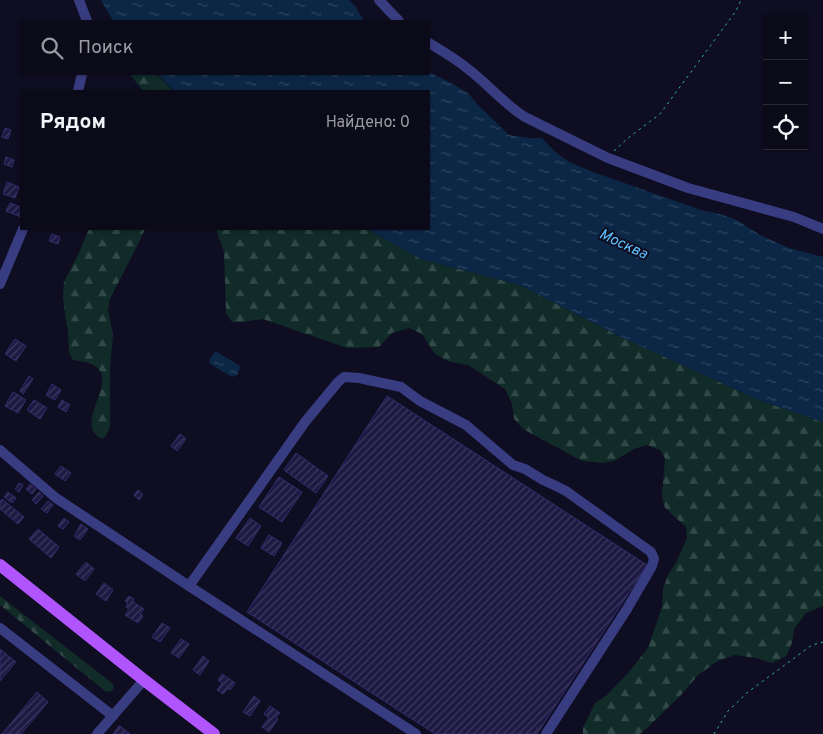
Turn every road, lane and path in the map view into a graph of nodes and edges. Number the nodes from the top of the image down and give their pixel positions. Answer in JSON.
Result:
{"nodes":[{"id":1,"x":79,"y":0,"type":"edge"},
{"id":2,"x":380,"y":0,"type":"edge"},
{"id":3,"x":741,"y":0,"type":"edge"},
{"id":4,"x":87,"y":20,"type":"edge"},
{"id":5,"x":398,"y":20,"type":"edge"},
{"id":6,"x":430,"y":44,"type":"edge"},
{"id":7,"x":82,"y":75,"type":"edge"},
{"id":8,"x":78,"y":90,"type":"edge"},
{"id":9,"x":608,"y":158,"type":"junction"},
{"id":10,"x":823,"y":229,"type":"edge"},
{"id":11,"x":23,"y":230,"type":"edge"},
{"id":12,"x":0,"y":284,"type":"edge"},
{"id":13,"x":0,"y":450,"type":"edge"},
{"id":14,"x":0,"y":565,"type":"edge"},
{"id":15,"x":189,"y":586,"type":"junction"},
{"id":16,"x":0,"y":628,"type":"edge"},
{"id":17,"x":823,"y":642,"type":"edge"},
{"id":18,"x":144,"y":680,"type":"junction"},
{"id":19,"x":113,"y":716,"type":"junction"},
{"id":20,"x":97,"y":734,"type":"edge"},
{"id":21,"x":214,"y":734,"type":"edge"},
{"id":22,"x":416,"y":734,"type":"edge"},
{"id":23,"x":546,"y":734,"type":"edge"},
{"id":24,"x":714,"y":734,"type":"edge"}],
"edges":[{"from":1,"to":4,"type":"street"},
{"from":2,"to":5,"type":"street"},
{"from":3,"to":9,"type":"path"},
{"from":6,"to":9,"type":"street"},
{"from":7,"to":8,"type":"street"},
{"from":9,"to":10,"type":"street"},
{"from":11,"to":12,"type":"street"},
{"from":13,"to":15,"type":"street"},
{"from":14,"to":18,"type":"main road"},
{"from":15,"to":22,"type":"street"},
{"from":15,"to":23,"type":"street"},
{"from":16,"to":19,"type":"street"},
{"from":17,"to":24,"type":"path"},
{"from":18,"to":19,"type":"street"},
{"from":18,"to":21,"type":"main road"},
{"from":19,"to":20,"type":"street"}]}
